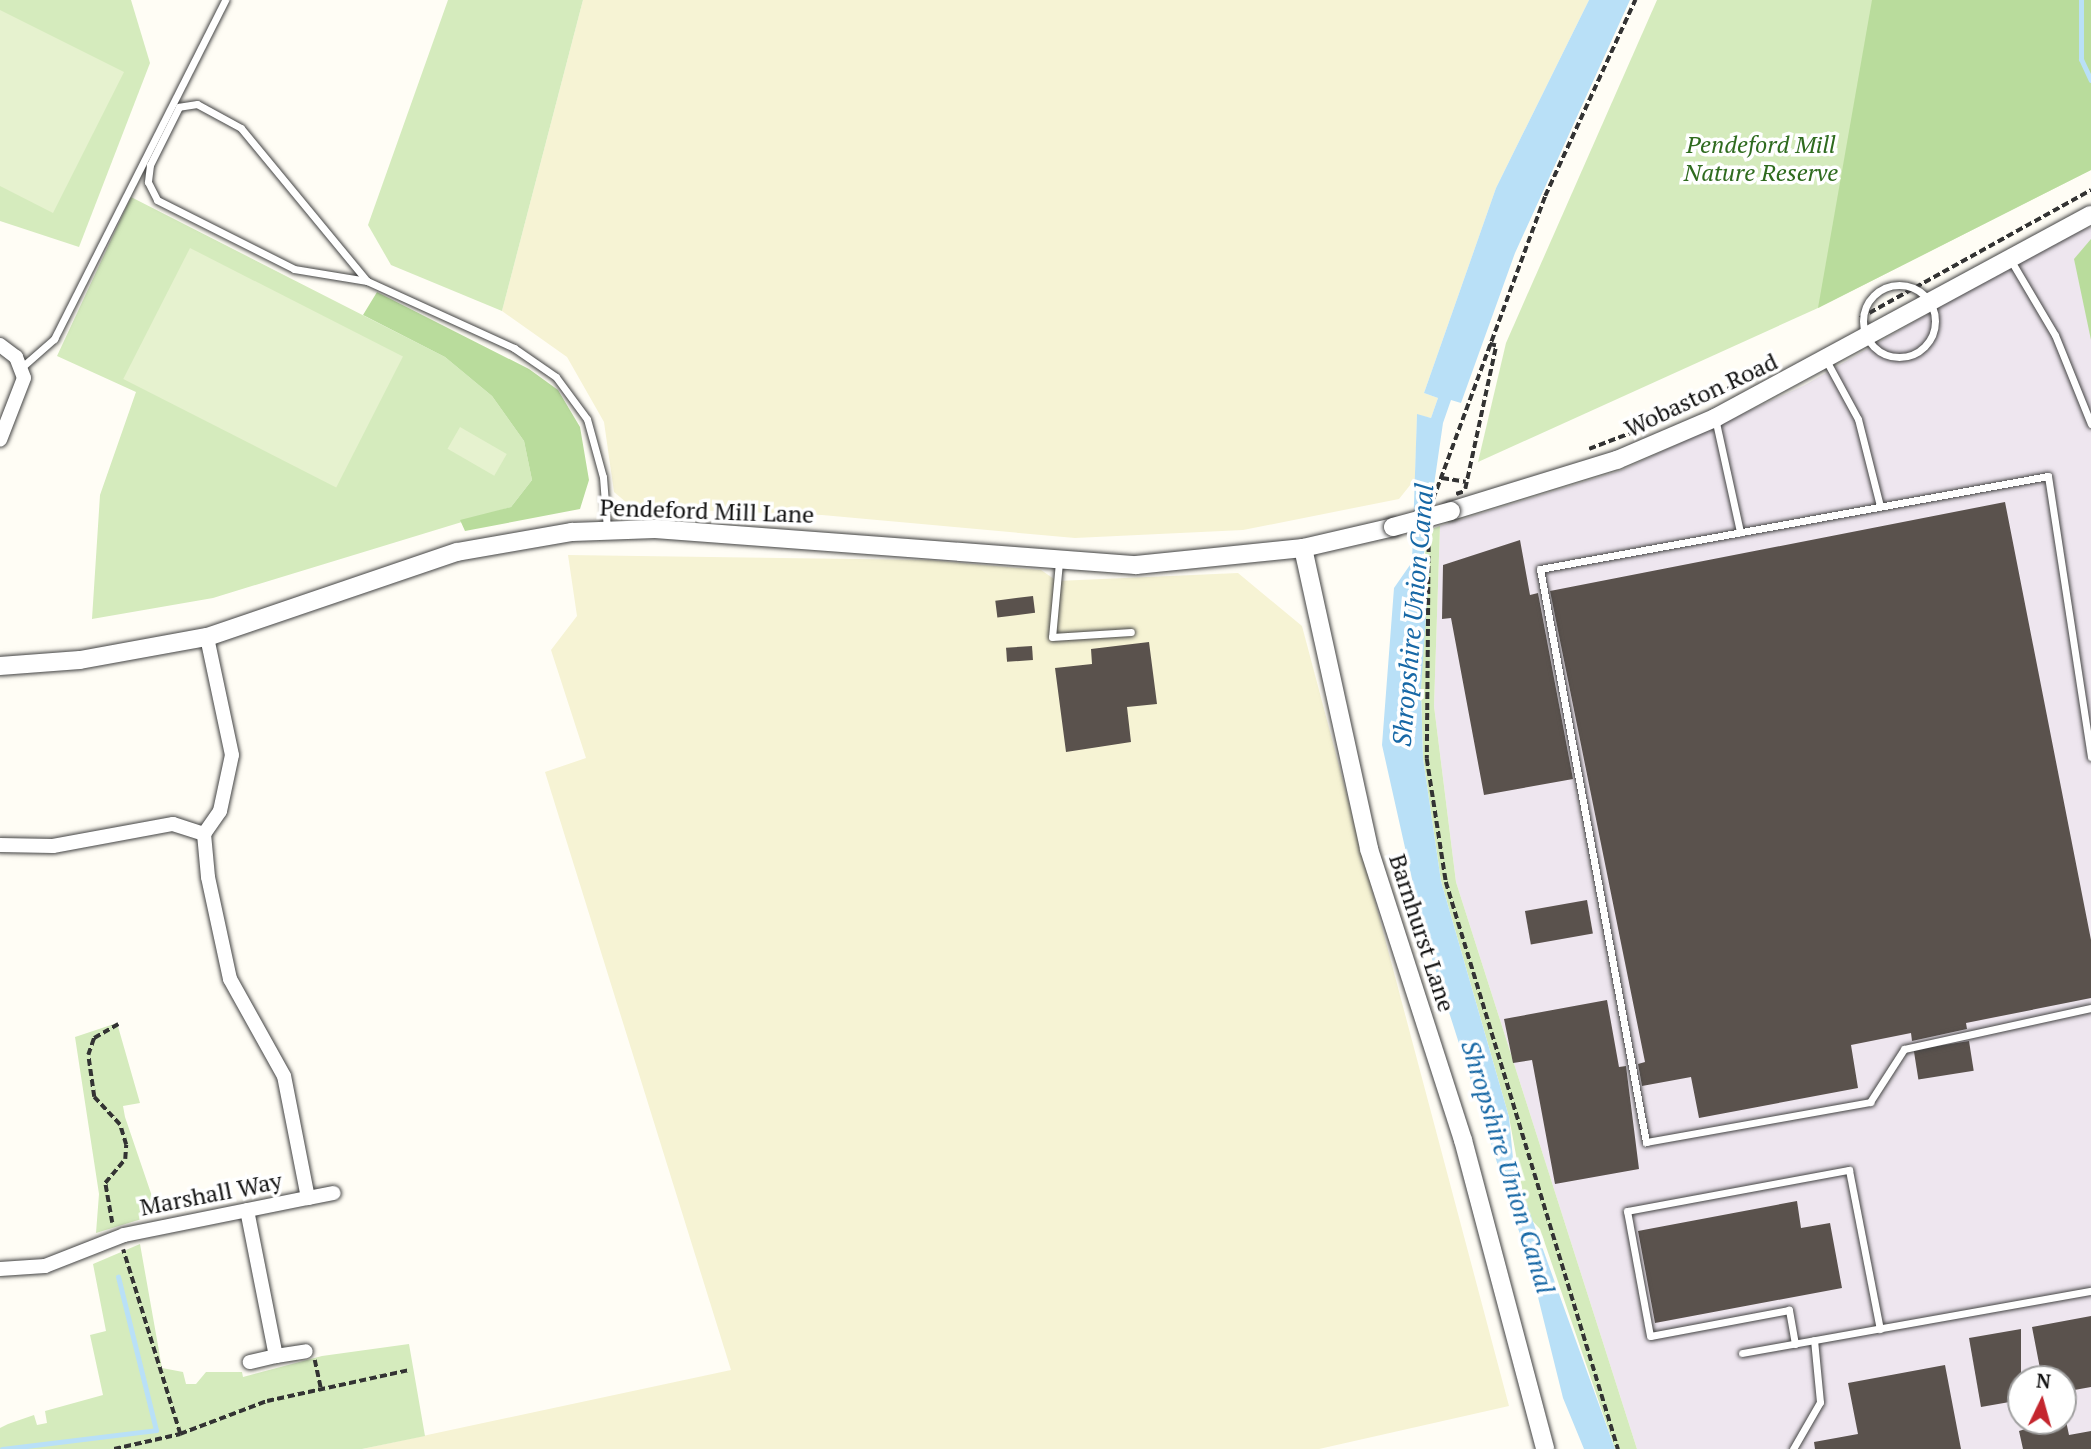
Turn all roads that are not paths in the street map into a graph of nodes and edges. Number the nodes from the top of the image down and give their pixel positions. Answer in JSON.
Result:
{"nodes":[{"id":1,"x":225,"y":0,"type":"edge"},
{"id":2,"x":2091,"y":215,"type":"edge"},
{"id":3,"x":2010,"y":259,"type":"junction"},
{"id":4,"x":367,"y":281,"type":"junction"},
{"id":5,"x":1930,"y":303,"type":"junction"},
{"id":6,"x":1867,"y":339,"type":"junction"},
{"id":7,"x":0,"y":345,"type":"edge"},
{"id":8,"x":1827,"y":362,"type":"junction"},
{"id":9,"x":22,"y":366,"type":"junction"},
{"id":10,"x":1715,"y":418,"type":"junction"},
{"id":11,"x":2091,"y":424,"type":"edge"},
{"id":12,"x":0,"y":440,"type":"edge"},
{"id":13,"x":1880,"y":506,"type":"junction"},
{"id":14,"x":607,"y":530,"type":"junction"},
{"id":15,"x":1740,"y":532,"type":"junction"},
{"id":16,"x":1303,"y":548,"type":"junction"},
{"id":17,"x":1059,"y":562,"type":"junction"},
{"id":18,"x":1131,"y":632,"type":"dead end"},
{"id":19,"x":206,"y":637,"type":"junction"},
{"id":20,"x":0,"y":666,"type":"edge"},
{"id":21,"x":2091,"y":757,"type":"edge"},
{"id":22,"x":204,"y":834,"type":"junction"},
{"id":23,"x":0,"y":845,"type":"edge"},
{"id":24,"x":2091,"y":1008,"type":"edge"},
{"id":25,"x":334,"y":1193,"type":"dead end"},
{"id":26,"x":308,"y":1198,"type":"junction"},
{"id":27,"x":247,"y":1210,"type":"junction"},
{"id":28,"x":0,"y":1269,"type":"edge"},
{"id":29,"x":2091,"y":1291,"type":"edge"},
{"id":30,"x":1880,"y":1329,"type":"junction"},
{"id":31,"x":1814,"y":1340,"type":"junction"},
{"id":32,"x":1795,"y":1344,"type":"junction"},
{"id":33,"x":310,"y":1351,"type":"road end"},
{"id":34,"x":1742,"y":1353,"type":"dead end"},
{"id":35,"x":276,"y":1356,"type":"junction"},
{"id":36,"x":250,"y":1362,"type":"dead end"},
{"id":37,"x":1545,"y":1449,"type":"edge"},
{"id":38,"x":1793,"y":1449,"type":"edge"}],
"edges":[{"from":1,"to":9,"type":"lane"},
{"from":2,"to":3,"type":"street","name":"Wobaston Road"},
{"from":3,"to":5,"type":"street","name":"Wobaston Road"},
{"from":3,"to":11,"type":"lane"},
{"from":4,"to":4,"type":"lane"},
{"from":4,"to":14,"type":"lane"},
{"from":5,"to":6,"type":"street","name":"Wobaston Road"},
{"from":5,"to":6,"type":"lane"},
{"from":5,"to":6,"type":"lane"},
{"from":6,"to":8,"type":"street","name":"Wobaston Road"},
{"from":7,"to":9,"type":"street"},
{"from":8,"to":10,"type":"street","name":"Wobaston Road"},
{"from":8,"to":13,"type":"lane"},
{"from":9,"to":12,"type":"street"},
{"from":10,"to":15,"type":"lane"},
{"from":10,"to":16,"type":"street","name":"Wobaston Road","bridge":true},
{"from":13,"to":15,"type":"lane"},
{"from":13,"to":21,"type":"lane"},
{"from":14,"to":17,"type":"street","name":"Pendeford Mill Lane"},
{"from":14,"to":19,"type":"street","name":"Pendeford Mill Lane"},
{"from":15,"to":24,"type":"lane"},
{"from":16,"to":17,"type":"street","name":"Pendeford Mill Lane"},
{"from":16,"to":37,"type":"street","name":"Barnhurst Lane"},
{"from":17,"to":18,"type":"lane"},
{"from":19,"to":20,"type":"street","name":"Pendeford Mill Lane"},
{"from":19,"to":22,"type":"street"},
{"from":22,"to":23,"type":"street"},
{"from":22,"to":26,"type":"street","name":"Marshall Way"},
{"from":25,"to":26,"type":"street"},
{"from":26,"to":27,"type":"street","name":"Marshall Way"},
{"from":27,"to":28,"type":"street","name":"Marshall Way"},
{"from":27,"to":35,"type":"street"},
{"from":29,"to":30,"type":"lane"},
{"from":30,"to":31,"type":"lane"},
{"from":30,"to":32,"type":"lane"},
{"from":31,"to":32,"type":"lane"},
{"from":31,"to":38,"type":"lane"},
{"from":32,"to":34,"type":"lane"},
{"from":33,"to":35,"type":"street"},
{"from":35,"to":36,"type":"street"}]}
